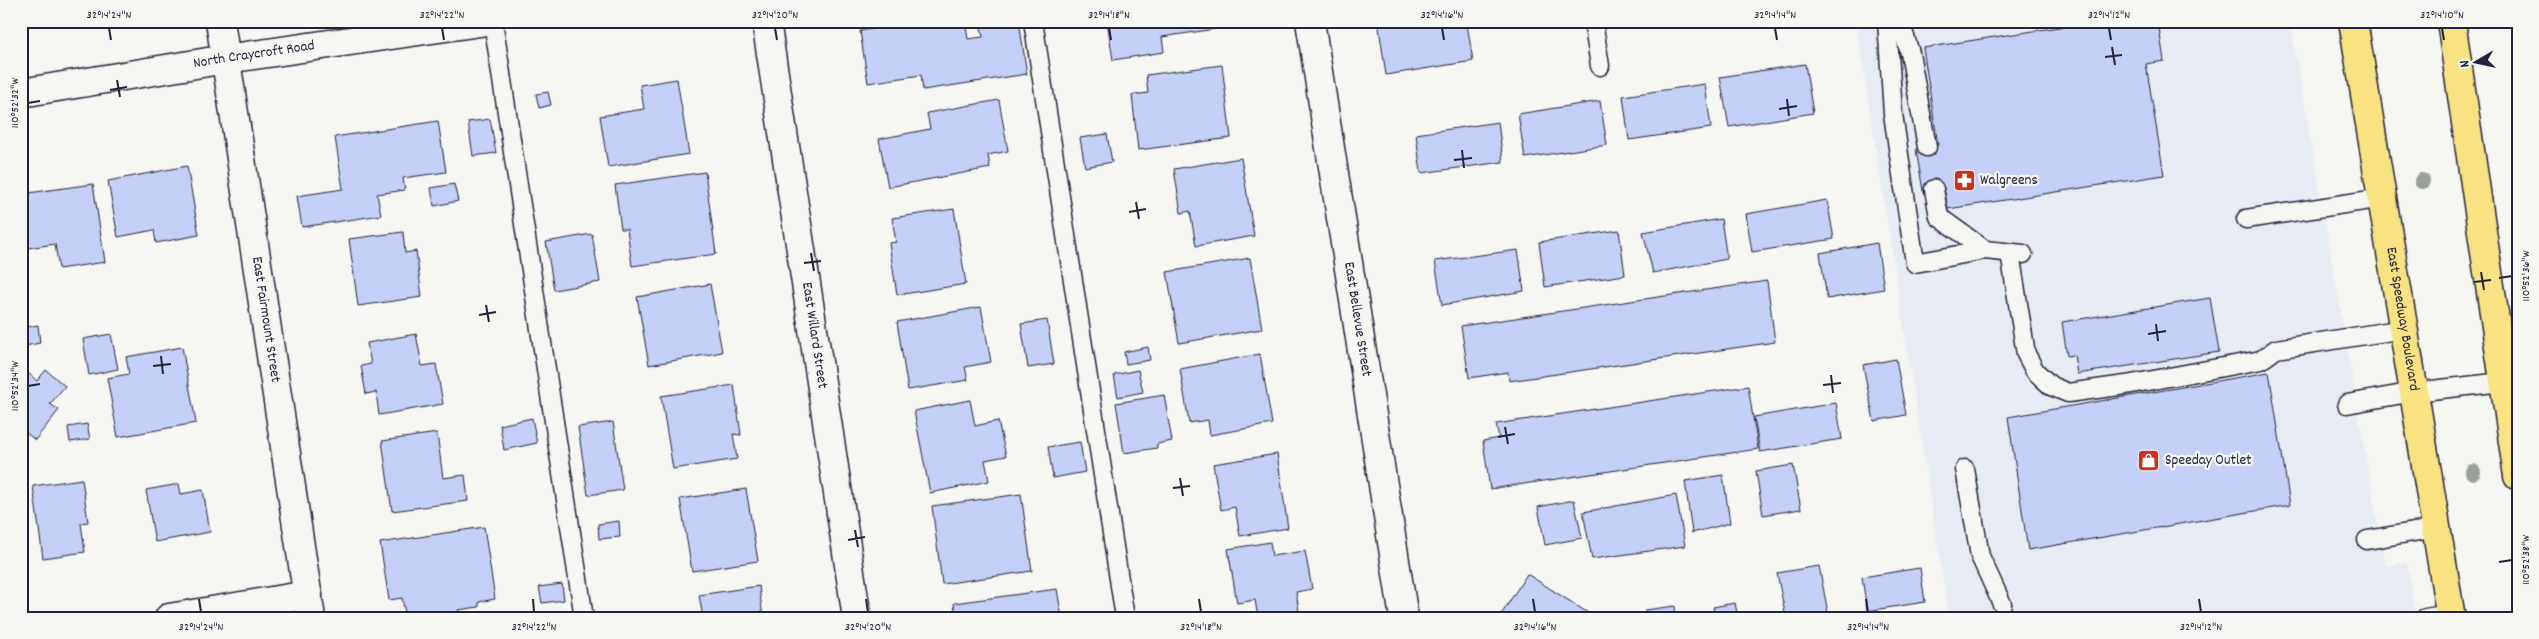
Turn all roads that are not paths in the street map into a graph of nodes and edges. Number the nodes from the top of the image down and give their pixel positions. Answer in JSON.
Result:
{"nodes":[{"id":1,"x":220,"y":21,"type":"edge"},
{"id":2,"x":487,"y":21,"type":"edge"},
{"id":3,"x":493,"y":21,"type":"edge"},
{"id":4,"x":766,"y":21,"type":"edge"},
{"id":5,"x":1033,"y":21,"type":"edge"},
{"id":6,"x":1310,"y":21,"type":"edge"},
{"id":7,"x":1592,"y":21,"type":"edge"},
{"id":8,"x":1886,"y":21,"type":"edge"},
{"id":9,"x":1900,"y":21,"type":"edge"},
{"id":10,"x":2352,"y":21,"type":"edge"},
{"id":11,"x":2451,"y":21,"type":"edge"},
{"id":12,"x":226,"y":59,"type":"junction"},
{"id":13,"x":1600,"y":66,"type":"dead end"},
{"id":14,"x":21,"y":93,"type":"edge"},
{"id":15,"x":1926,"y":147,"type":"dead end"},
{"id":16,"x":1934,"y":189,"type":"dead end"},
{"id":17,"x":2383,"y":198,"type":"junction"},
{"id":18,"x":2246,"y":219,"type":"dead end"},
{"id":19,"x":1985,"y":250,"type":"junction"},
{"id":20,"x":2404,"y":329,"type":"junction"},
{"id":21,"x":2503,"y":382,"type":"junction"},
{"id":22,"x":2414,"y":392,"type":"junction"},
{"id":23,"x":2347,"y":404,"type":"dead end"},
{"id":24,"x":1966,"y":469,"type":"dead end"},
{"id":25,"x":2518,"y":476,"type":"edge"},
{"id":26,"x":2437,"y":528,"type":"junction"},
{"id":27,"x":2367,"y":540,"type":"dead end"},
{"id":28,"x":2002,"y":604,"type":"dead end"},
{"id":29,"x":310,"y":606,"type":"edge"},
{"id":30,"x":2442,"y":616,"type":"edge"},
{"id":31,"x":169,"y":618,"type":"edge"},
{"id":32,"x":584,"y":618,"type":"edge"},
{"id":33,"x":857,"y":618,"type":"edge"},
{"id":34,"x":1125,"y":618,"type":"edge"},
{"id":35,"x":1404,"y":618,"type":"edge"}],
"edges":[{"from":1,"to":12,"type":"street","name":"East Fairmount Street"},
{"from":2,"to":12,"type":"street","name":"North Craycroft Road"},
{"from":3,"to":32,"type":"lane"},
{"from":4,"to":33,"type":"street","name":"East Willard Street"},
{"from":5,"to":34,"type":"lane"},
{"from":6,"to":35,"type":"street","name":"East Bellevue Street"},
{"from":7,"to":13,"type":"lane"},
{"from":8,"to":19,"type":"lane"},
{"from":9,"to":15,"type":"lane"},
{"from":10,"to":17,"type":"main road","name":"East Speedway Boulevard"},
{"from":11,"to":21,"type":"main road"},
{"from":12,"to":14,"type":"street","name":"North Craycroft Road"},
{"from":12,"to":29,"type":"street","name":"East Fairmount Street"},
{"from":16,"to":19,"type":"lane"},
{"from":17,"to":18,"type":"lane"},
{"from":17,"to":20,"type":"main road","name":"East Speedway Boulevard"},
{"from":19,"to":20,"type":"lane"},
{"from":20,"to":22,"type":"main road","name":"East Speedway Boulevard"},
{"from":21,"to":22,"type":"lane"},
{"from":21,"to":25,"type":"main road"},
{"from":22,"to":23,"type":"lane"},
{"from":22,"to":26,"type":"main road","name":"East Speedway Boulevard"},
{"from":24,"to":28,"type":"lane"},
{"from":26,"to":27,"type":"lane"},
{"from":26,"to":30,"type":"main road","name":"East Speedway Boulevard"},
{"from":29,"to":31,"type":"street"}]}
